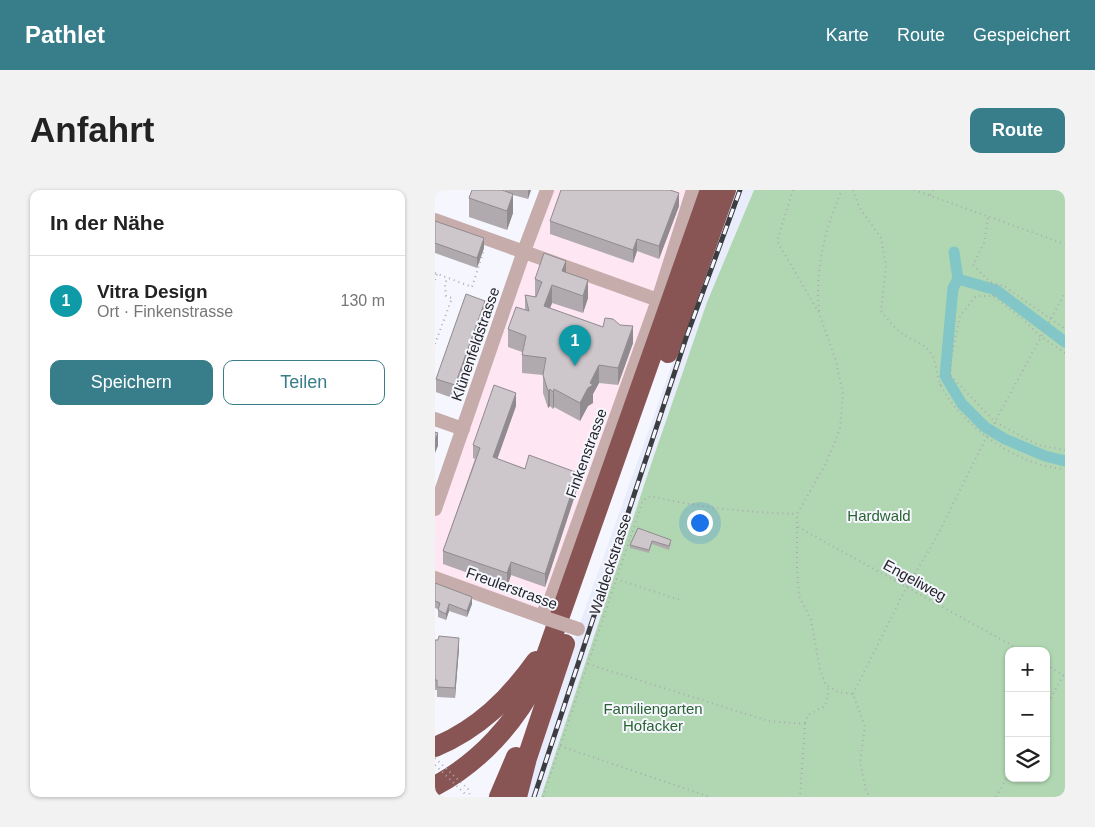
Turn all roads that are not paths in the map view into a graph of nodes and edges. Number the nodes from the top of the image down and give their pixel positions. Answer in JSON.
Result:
{"nodes":[{"id":1,"x":547,"y":190,"type":"edge"},
{"id":2,"x":726,"y":190,"type":"edge"},
{"id":3,"x":699,"y":192,"type":"edge"},
{"id":4,"x":435,"y":220,"type":"edge"},
{"id":5,"x":524,"y":251,"type":"junction"},
{"id":6,"x":658,"y":300,"type":"junction"},
{"id":7,"x":435,"y":419,"type":"edge"},
{"id":8,"x":463,"y":429,"type":"junction"},
{"id":9,"x":435,"y":509,"type":"edge"},
{"id":10,"x":435,"y":578,"type":"edge"},
{"id":11,"x":561,"y":619,"type":"junction"},
{"id":12,"x":435,"y":748,"type":"edge"},
{"id":13,"x":436,"y":786,"type":"edge"},
{"id":14,"x":499,"y":797,"type":"edge"},
{"id":15,"x":517,"y":797,"type":"edge"}],
"edges":[{"from":1,"to":5,"type":"street","name":"Klünenfeldstrasse"},
{"from":2,"to":11,"type":"highway"},
{"from":3,"to":6,"type":"street","name":"Finkenstrasse"},
{"from":3,"to":11,"type":"highway"},
{"from":4,"to":5,"type":"street"},
{"from":5,"to":6,"type":"street"},
{"from":5,"to":8,"type":"street","name":"Klünenfeldstrasse"},
{"from":6,"to":11,"type":"street","name":"Finkenstrasse"},
{"from":7,"to":8,"type":"street"},
{"from":8,"to":9,"type":"street","name":"Klünenfeldstrasse"},
{"from":10,"to":11,"type":"street","name":"Freulerstrasse"},
{"from":11,"to":12,"type":"highway"},
{"from":11,"to":13,"type":"highway"},
{"from":11,"to":14,"type":"highway"},
{"from":11,"to":15,"type":"highway"}]}
